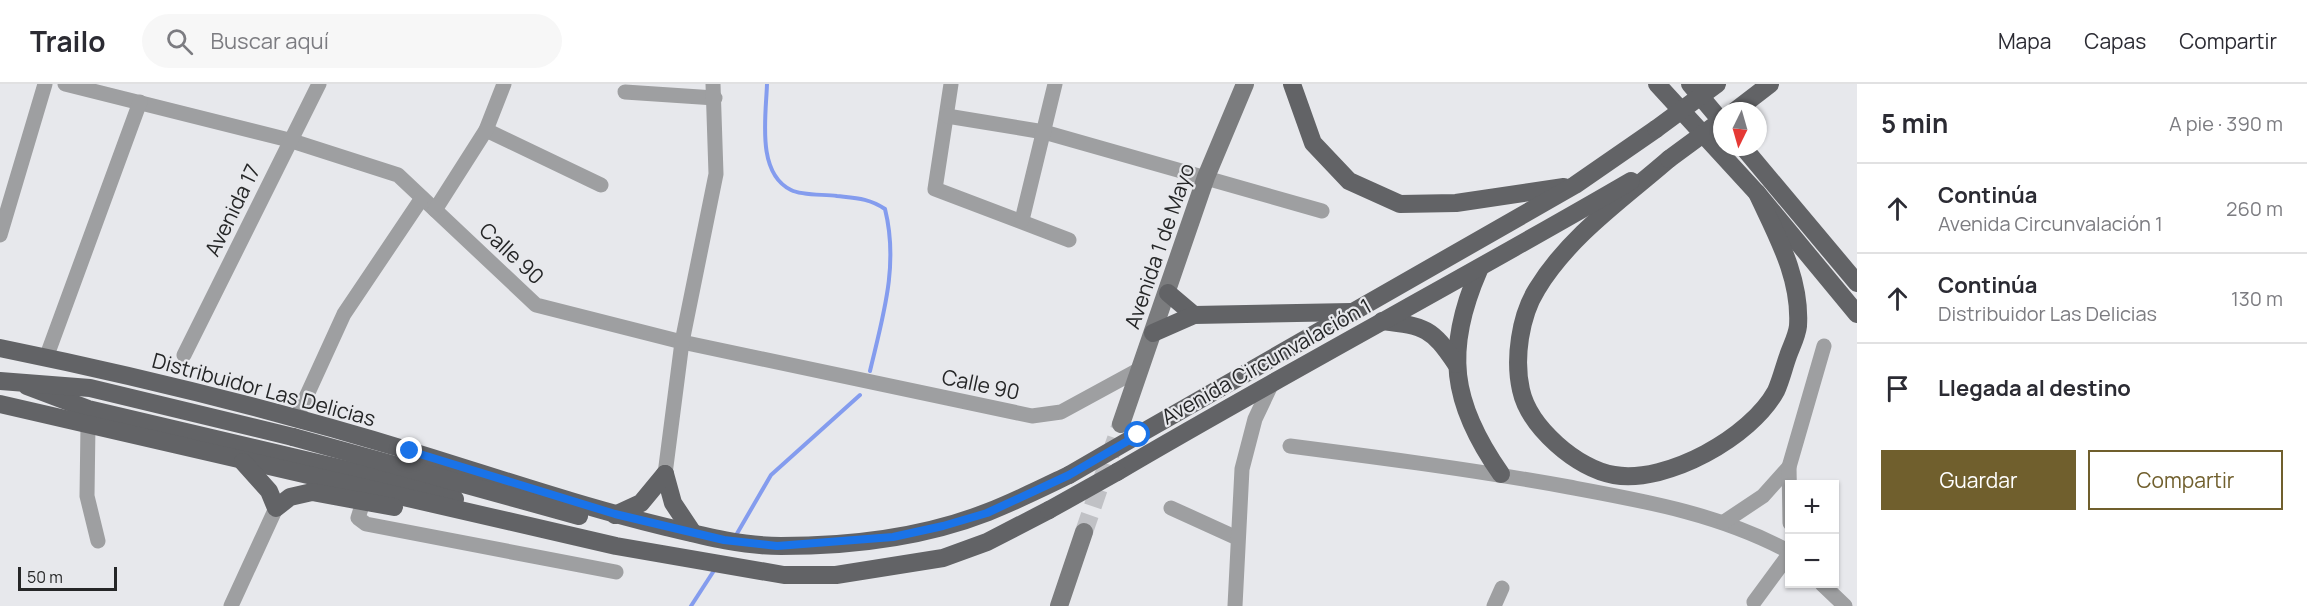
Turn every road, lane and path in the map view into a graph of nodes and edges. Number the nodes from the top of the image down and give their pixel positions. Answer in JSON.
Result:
{"nodes":[{"id":1,"x":45,"y":84,"type":"edge"},
{"id":2,"x":65,"y":84,"type":"edge"},
{"id":3,"x":319,"y":84,"type":"edge"},
{"id":4,"x":504,"y":84,"type":"edge"},
{"id":5,"x":951,"y":84,"type":"edge"},
{"id":6,"x":1055,"y":84,"type":"edge"},
{"id":7,"x":1245,"y":84,"type":"edge"},
{"id":8,"x":1292,"y":84,"type":"edge"},
{"id":9,"x":1657,"y":84,"type":"edge"},
{"id":10,"x":1690,"y":84,"type":"edge"},
{"id":11,"x":1717,"y":84,"type":"edge"},
{"id":12,"x":1764,"y":89,"type":"edge"},
{"id":13,"x":714,"y":91,"type":"edge"},
{"id":14,"x":625,"y":92,"type":"dead end"},
{"id":15,"x":140,"y":102,"type":"junction"},
{"id":16,"x":1747,"y":102,"type":"edge"},
{"id":17,"x":1713,"y":111,"type":"edge"},
{"id":18,"x":947,"y":116,"type":"junction"},
{"id":19,"x":1713,"y":127,"type":"edge"},
{"id":20,"x":486,"y":130,"type":"junction"},
{"id":21,"x":1044,"y":132,"type":"junction"},
{"id":22,"x":289,"y":140,"type":"junction"},
{"id":23,"x":1751,"y":156,"type":"edge"},
{"id":24,"x":1669,"y":159,"type":"junction"},
{"id":25,"x":1206,"y":177,"type":"junction"},
{"id":26,"x":601,"y":185,"type":"dead end"},
{"id":27,"x":1575,"y":185,"type":"junction"},
{"id":28,"x":1757,"y":194,"type":"junction"},
{"id":29,"x":422,"y":198,"type":"junction"},
{"id":30,"x":435,"y":210,"type":"junction"},
{"id":31,"x":1322,"y":211,"type":"dead end"},
{"id":32,"x":1022,"y":220,"type":"junction"},
{"id":33,"x":0,"y":235,"type":"edge"},
{"id":34,"x":1069,"y":240,"type":"dead end"},
{"id":35,"x":1479,"y":270,"type":"junction"},
{"id":36,"x":1857,"y":283,"type":"edge"},
{"id":37,"x":1168,"y":293,"type":"junction"},
{"id":38,"x":1353,"y":312,"type":"junction"},
{"id":39,"x":1857,"y":314,"type":"edge"},
{"id":40,"x":1194,"y":315,"type":"junction"},
{"id":41,"x":1383,"y":321,"type":"junction"},
{"id":42,"x":1152,"y":333,"type":"junction"},
{"id":43,"x":682,"y":342,"type":"junction"},
{"id":44,"x":1824,"y":346,"type":"dead end"},
{"id":45,"x":0,"y":348,"type":"edge"},
{"id":46,"x":184,"y":356,"type":"dead end"},
{"id":47,"x":46,"y":358,"type":"junction"},
{"id":48,"x":1456,"y":364,"type":"junction"},
{"id":49,"x":1140,"y":369,"type":"junction"},
{"id":50,"x":0,"y":376,"type":"edge"},
{"id":51,"x":1273,"y":380,"type":"junction"},
{"id":52,"x":0,"y":381,"type":"edge"},
{"id":53,"x":0,"y":404,"type":"edge"},
{"id":54,"x":296,"y":419,"type":"junction"},
{"id":55,"x":1121,"y":424,"type":"tunnel mouth"},
{"id":56,"x":88,"y":425,"type":"junction"},
{"id":57,"x":1290,"y":446,"type":"dead end"},
{"id":58,"x":242,"y":461,"type":"junction"},
{"id":59,"x":1789,"y":467,"type":"junction"},
{"id":60,"x":664,"y":474,"type":"junction"},
{"id":61,"x":1501,"y":474,"type":"junction"},
{"id":62,"x":1789,"y":480,"type":"edge"},
{"id":63,"x":363,"y":502,"type":"junction"},
{"id":64,"x":276,"y":508,"type":"junction"},
{"id":65,"x":1171,"y":508,"type":"dead end"},
{"id":66,"x":615,"y":514,"type":"junction"},
{"id":67,"x":1724,"y":522,"type":"junction"},
{"id":68,"x":653,"y":524,"type":"junction"},
{"id":69,"x":524,"y":525,"type":"junction"},
{"id":70,"x":1084,"y":532,"type":"tunnel mouth"},
{"id":71,"x":693,"y":533,"type":"junction"},
{"id":72,"x":1237,"y":538,"type":"junction"},
{"id":73,"x":98,"y":541,"type":"dead end"},
{"id":74,"x":1785,"y":549,"type":"edge"},
{"id":75,"x":1785,"y":559,"type":"edge"},
{"id":76,"x":616,"y":572,"type":"dead end"},
{"id":77,"x":1503,"y":588,"type":"dead end"},
{"id":78,"x":1826,"y":588,"type":"edge"},
{"id":79,"x":1754,"y":602,"type":"dead end"},
{"id":80,"x":231,"y":606,"type":"edge"},
{"id":81,"x":1059,"y":606,"type":"edge"},
{"id":82,"x":1234,"y":606,"type":"edge"},
{"id":83,"x":1494,"y":606,"type":"edge"},
{"id":84,"x":1845,"y":606,"type":"edge"}],
"edges":[{"from":1,"to":33,"type":"street"},
{"from":2,"to":15,"type":"street","name":"Calle 90"},
{"from":3,"to":22,"type":"street","name":"Avenida 17"},
{"from":4,"to":20,"type":"street"},
{"from":5,"to":18,"type":"street"},
{"from":6,"to":21,"type":"street"},
{"from":7,"to":25,"type":"street","name":"Avenida 1 de Mayo"},
{"from":8,"to":27,"type":"main road"},
{"from":9,"to":28,"type":"main road"},
{"from":10,"to":17,"type":"main road"},
{"from":11,"to":27,"type":"main road","name":"Avenida Circunvalación 1","bridge":true},
{"from":12,"to":16,"type":"main road"},
{"from":13,"to":14,"type":"street"},
{"from":13,"to":43,"type":"street"},
{"from":15,"to":22,"type":"street","name":"Calle 90"},
{"from":15,"to":47,"type":"street"},
{"from":18,"to":21,"type":"street"},
{"from":18,"to":32,"type":"street"},
{"from":19,"to":24,"type":"main road","name":"Avenida Circunvalación 1","bridge":true},
{"from":20,"to":26,"type":"street"},
{"from":20,"to":30,"type":"street"},
{"from":21,"to":25,"type":"street"},
{"from":21,"to":32,"type":"street"},
{"from":22,"to":29,"type":"street","name":"Calle 90"},
{"from":22,"to":46,"type":"street","name":"Avenida 17"},
{"from":23,"to":36,"type":"main road"},
{"from":24,"to":28,"type":"main road"},
{"from":24,"to":35,"type":"main road","name":"Avenida Circunvalación 1"},
{"from":25,"to":31,"type":"street"},
{"from":25,"to":37,"type":"street","name":"Avenida 1 de Mayo"},
{"from":27,"to":38,"type":"main road","name":"Avenida Circunvalación 1"},
{"from":28,"to":39,"type":"main road"},
{"from":29,"to":30,"type":"street","name":"Calle 90"},
{"from":29,"to":54,"type":"street"},
{"from":30,"to":43,"type":"street","name":"Calle 90"},
{"from":32,"to":34,"type":"street"},
{"from":35,"to":41,"type":"main road","name":"Avenida Circunvalación 1"},
{"from":35,"to":48,"type":"main road"},
{"from":37,"to":40,"type":"main road"},
{"from":37,"to":42,"type":"street","name":"Avenida 1 de Mayo"},
{"from":38,"to":40,"type":"main road"},
{"from":38,"to":71,"type":"main road","name":"Avenida Circunvalación 1","bridge":true},
{"from":40,"to":42,"type":"main road"},
{"from":41,"to":48,"type":"main road"},
{"from":41,"to":51,"type":"main road","name":"Avenida Circunvalación 1"},
{"from":42,"to":49,"type":"street","name":"Avenida 1 de Mayo"},
{"from":43,"to":49,"type":"street","name":"Calle 90"},
{"from":43,"to":60,"type":"street"},
{"from":44,"to":59,"type":"street"},
{"from":45,"to":47,"type":"main road","name":"Distribuidor Las Delicias"},
{"from":47,"to":54,"type":"main road","name":"Distribuidor Las Delicias"},
{"from":48,"to":61,"type":"main road"},
{"from":49,"to":55,"type":"street","name":"Avenida 1 de Mayo"},
{"from":50,"to":69,"type":"main road"},
{"from":51,"to":69,"type":"main road","name":"Avenida Circunvalación 1","bridge":true},
{"from":51,"to":72,"type":"street"},
{"from":52,"to":68,"type":"main road","bridge":true},
{"from":53,"to":56,"type":"main road"},
{"from":54,"to":66,"type":"main road","name":"Distribuidor Las Delicias"},
{"from":56,"to":58,"type":"main road"},
{"from":56,"to":73,"type":"street"},
{"from":57,"to":61,"type":"street"},
{"from":58,"to":64,"type":"main road"},
{"from":58,"to":69,"type":"main road"},
{"from":59,"to":62,"type":"street"},
{"from":59,"to":67,"type":"street"},
{"from":60,"to":66,"type":"main road"},
{"from":60,"to":71,"type":"main road"},
{"from":61,"to":67,"type":"street"},
{"from":63,"to":64,"type":"main road"},
{"from":63,"to":69,"type":"main road"},
{"from":63,"to":76,"type":"street"},
{"from":64,"to":80,"type":"street"},
{"from":65,"to":72,"type":"street"},
{"from":66,"to":68,"type":"main road","name":"Distribuidor Las Delicias"},
{"from":67,"to":74,"type":"street"},
{"from":68,"to":71,"type":"main road","name":"Avenida Circunvalación 1"},
{"from":70,"to":81,"type":"street"},
{"from":72,"to":82,"type":"street"},
{"from":75,"to":79,"type":"street"},
{"from":77,"to":83,"type":"street"},
{"from":78,"to":84,"type":"street"}]}
